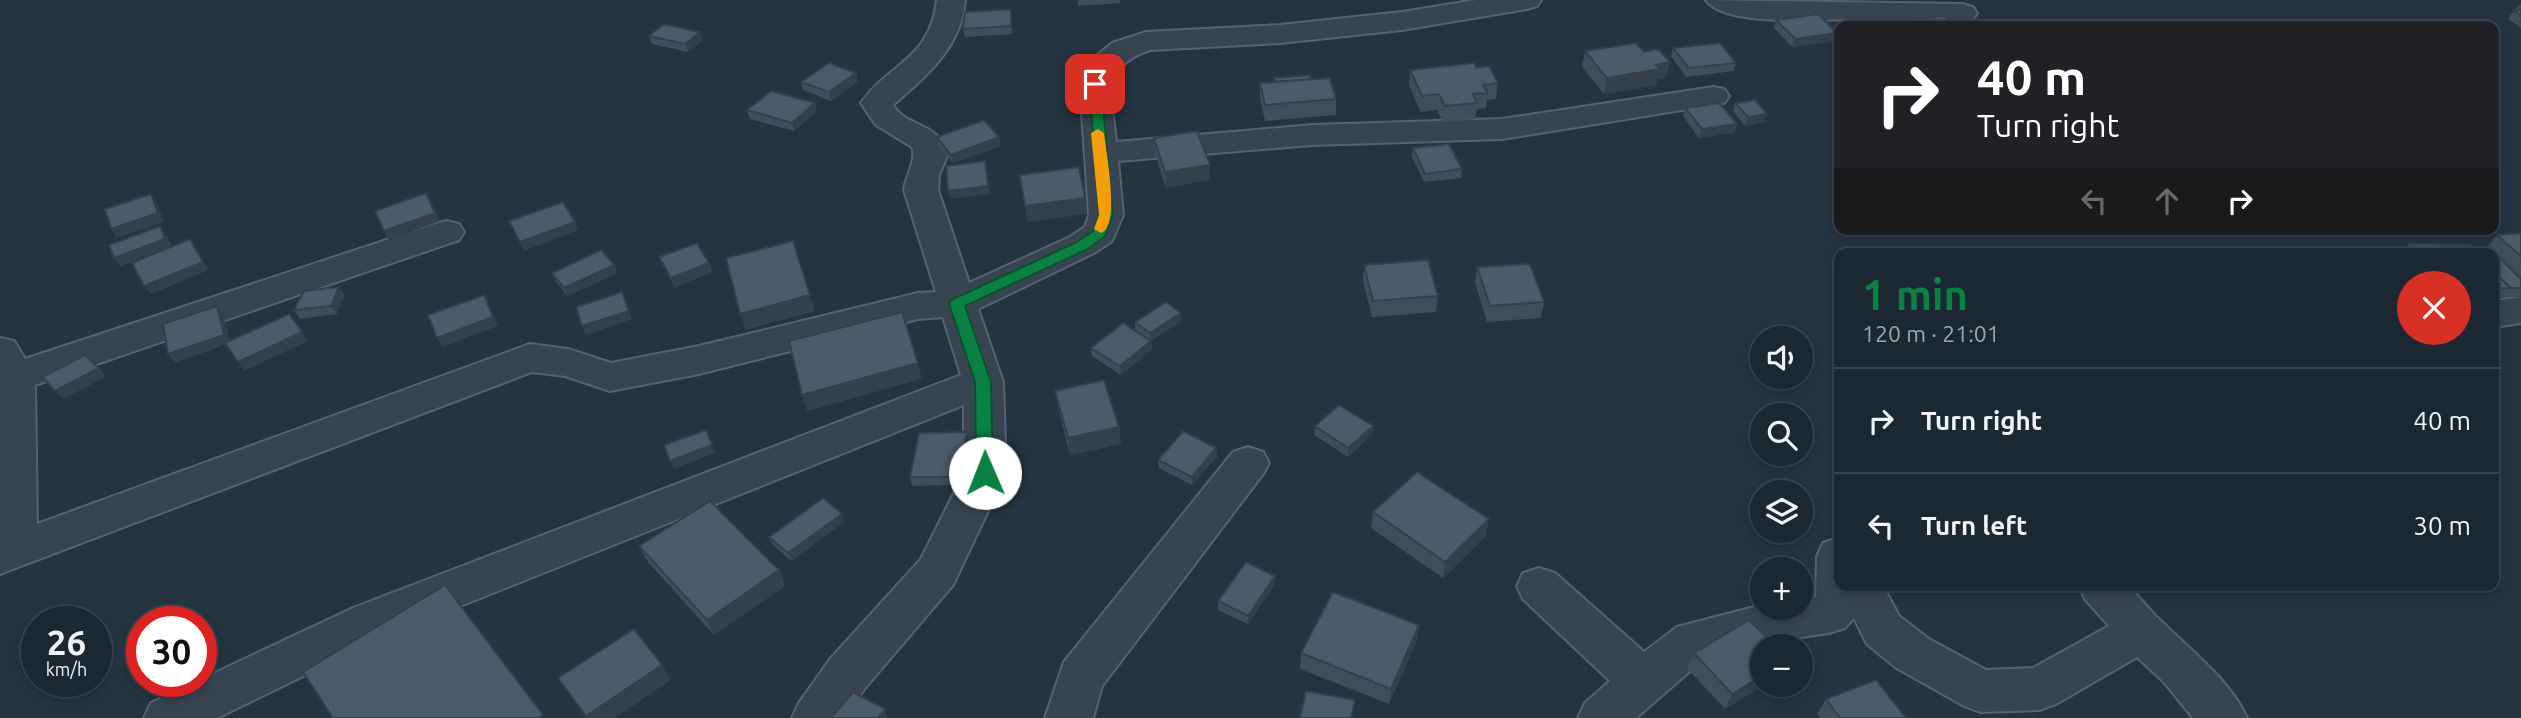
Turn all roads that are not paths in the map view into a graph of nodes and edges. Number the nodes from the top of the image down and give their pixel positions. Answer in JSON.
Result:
{"nodes":[{"id":1,"x":951,"y":0,"type":"edge"},
{"id":2,"x":1368,"y":0,"type":"edge"},
{"id":3,"x":1527,"y":0,"type":"edge"},
{"id":4,"x":1720,"y":0,"type":"edge"},
{"id":5,"x":1963,"y":13,"type":"dead end"},
{"id":6,"x":1402,"y":21,"type":"junction"},
{"id":7,"x":1713,"y":96,"type":"dead end"},
{"id":8,"x":1099,"y":153,"type":"junction"},
{"id":9,"x":447,"y":232,"type":"dead end"},
{"id":10,"x":956,"y":304,"type":"junction"},
{"id":11,"x":2521,"y":310,"type":"edge"},
{"id":12,"x":2499,"y":313,"type":"edge"},
{"id":13,"x":5,"y":370,"type":"edge"},
{"id":14,"x":983,"y":382,"type":"junction"},
{"id":15,"x":1248,"y":463,"type":"dead end"},
{"id":16,"x":8,"y":553,"type":"edge"},
{"id":17,"x":1539,"y":586,"type":"dead end"},
{"id":18,"x":1838,"y":591,"type":"edge"},
{"id":19,"x":1863,"y":591,"type":"edge"},
{"id":20,"x":2105,"y":591,"type":"edge"},
{"id":21,"x":2146,"y":638,"type":"junction"},
{"id":22,"x":1643,"y":681,"type":"junction"},
{"id":23,"x":169,"y":718,"type":"edge"},
{"id":24,"x":816,"y":718,"type":"edge"},
{"id":25,"x":1069,"y":718,"type":"edge"},
{"id":26,"x":1602,"y":718,"type":"edge"},
{"id":27,"x":2223,"y":718,"type":"edge"}],
"edges":[{"from":1,"to":10,"type":"street"},
{"from":2,"to":6,"type":"street"},
{"from":3,"to":6,"type":"street"},
{"from":4,"to":5,"type":"street"},
{"from":6,"to":8,"type":"street"},
{"from":7,"to":8,"type":"street"},
{"from":8,"to":10,"type":"street"},
{"from":9,"to":13,"type":"street"},
{"from":10,"to":14,"type":"street"},
{"from":10,"to":16,"type":"street"},
{"from":11,"to":12,"type":"street"},
{"from":13,"to":16,"type":"street"},
{"from":14,"to":23,"type":"street"},
{"from":14,"to":24,"type":"street"},
{"from":15,"to":25,"type":"street"},
{"from":17,"to":22,"type":"street"},
{"from":18,"to":22,"type":"street"},
{"from":19,"to":21,"type":"street"},
{"from":20,"to":21,"type":"street"},
{"from":21,"to":27,"type":"street"},
{"from":22,"to":26,"type":"street"}]}
